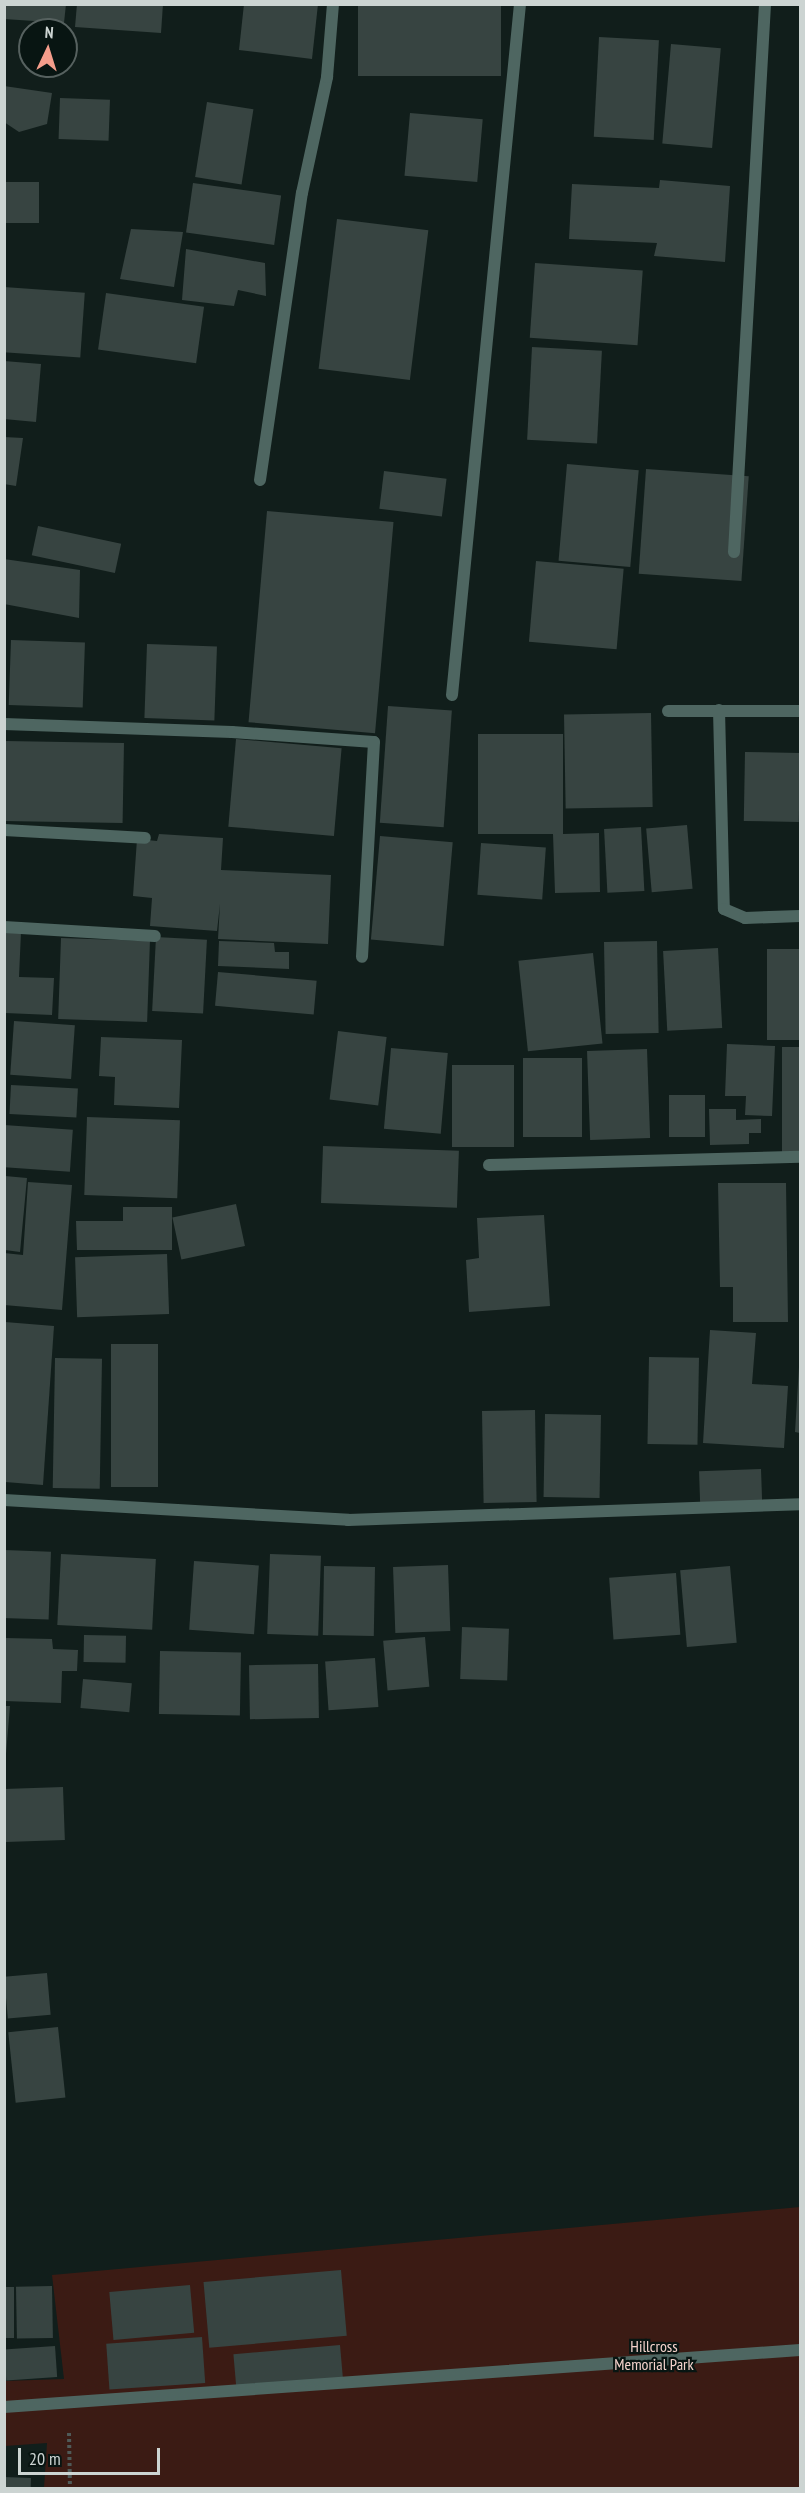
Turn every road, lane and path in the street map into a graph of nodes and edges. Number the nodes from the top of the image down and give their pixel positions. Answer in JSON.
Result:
{"nodes":[{"id":1,"x":333,"y":4,"type":"edge"},
{"id":2,"x":520,"y":4,"type":"edge"},
{"id":3,"x":765,"y":4,"type":"edge"},
{"id":4,"x":260,"y":480,"type":"dead end"},
{"id":5,"x":734,"y":552,"type":"dead end"},
{"id":6,"x":452,"y":695,"type":"dead end"},
{"id":7,"x":718,"y":710,"type":"junction"},
{"id":8,"x":668,"y":711,"type":"dead end"},
{"id":9,"x":801,"y":711,"type":"edge"},
{"id":10,"x":4,"y":724,"type":"edge"},
{"id":11,"x":4,"y":830,"type":"edge"},
{"id":12,"x":144,"y":838,"type":"dead end"},
{"id":13,"x":801,"y":916,"type":"edge"},
{"id":14,"x":4,"y":927,"type":"edge"},
{"id":15,"x":155,"y":936,"type":"dead end"},
{"id":16,"x":362,"y":957,"type":"dead end"},
{"id":17,"x":801,"y":1157,"type":"edge"},
{"id":18,"x":489,"y":1165,"type":"dead end"},
{"id":19,"x":4,"y":1500,"type":"edge"},
{"id":20,"x":801,"y":1504,"type":"edge"},
{"id":21,"x":801,"y":2350,"type":"edge"},
{"id":22,"x":69,"y":2402,"type":"junction"},
{"id":23,"x":4,"y":2407,"type":"edge"},
{"id":24,"x":70,"y":2488,"type":"edge"}],
"edges":[{"from":1,"to":4,"type":"street"},
{"from":2,"to":6,"type":"street"},
{"from":3,"to":5,"type":"street"},
{"from":7,"to":8,"type":"street"},
{"from":7,"to":9,"type":"street"},
{"from":7,"to":13,"type":"street"},
{"from":10,"to":16,"type":"street"},
{"from":11,"to":12,"type":"street"},
{"from":14,"to":15,"type":"street"},
{"from":17,"to":18,"type":"street"},
{"from":19,"to":20,"type":"street"},
{"from":21,"to":22,"type":"street"},
{"from":22,"to":23,"type":"street"},
{"from":22,"to":24,"type":"path"}]}
